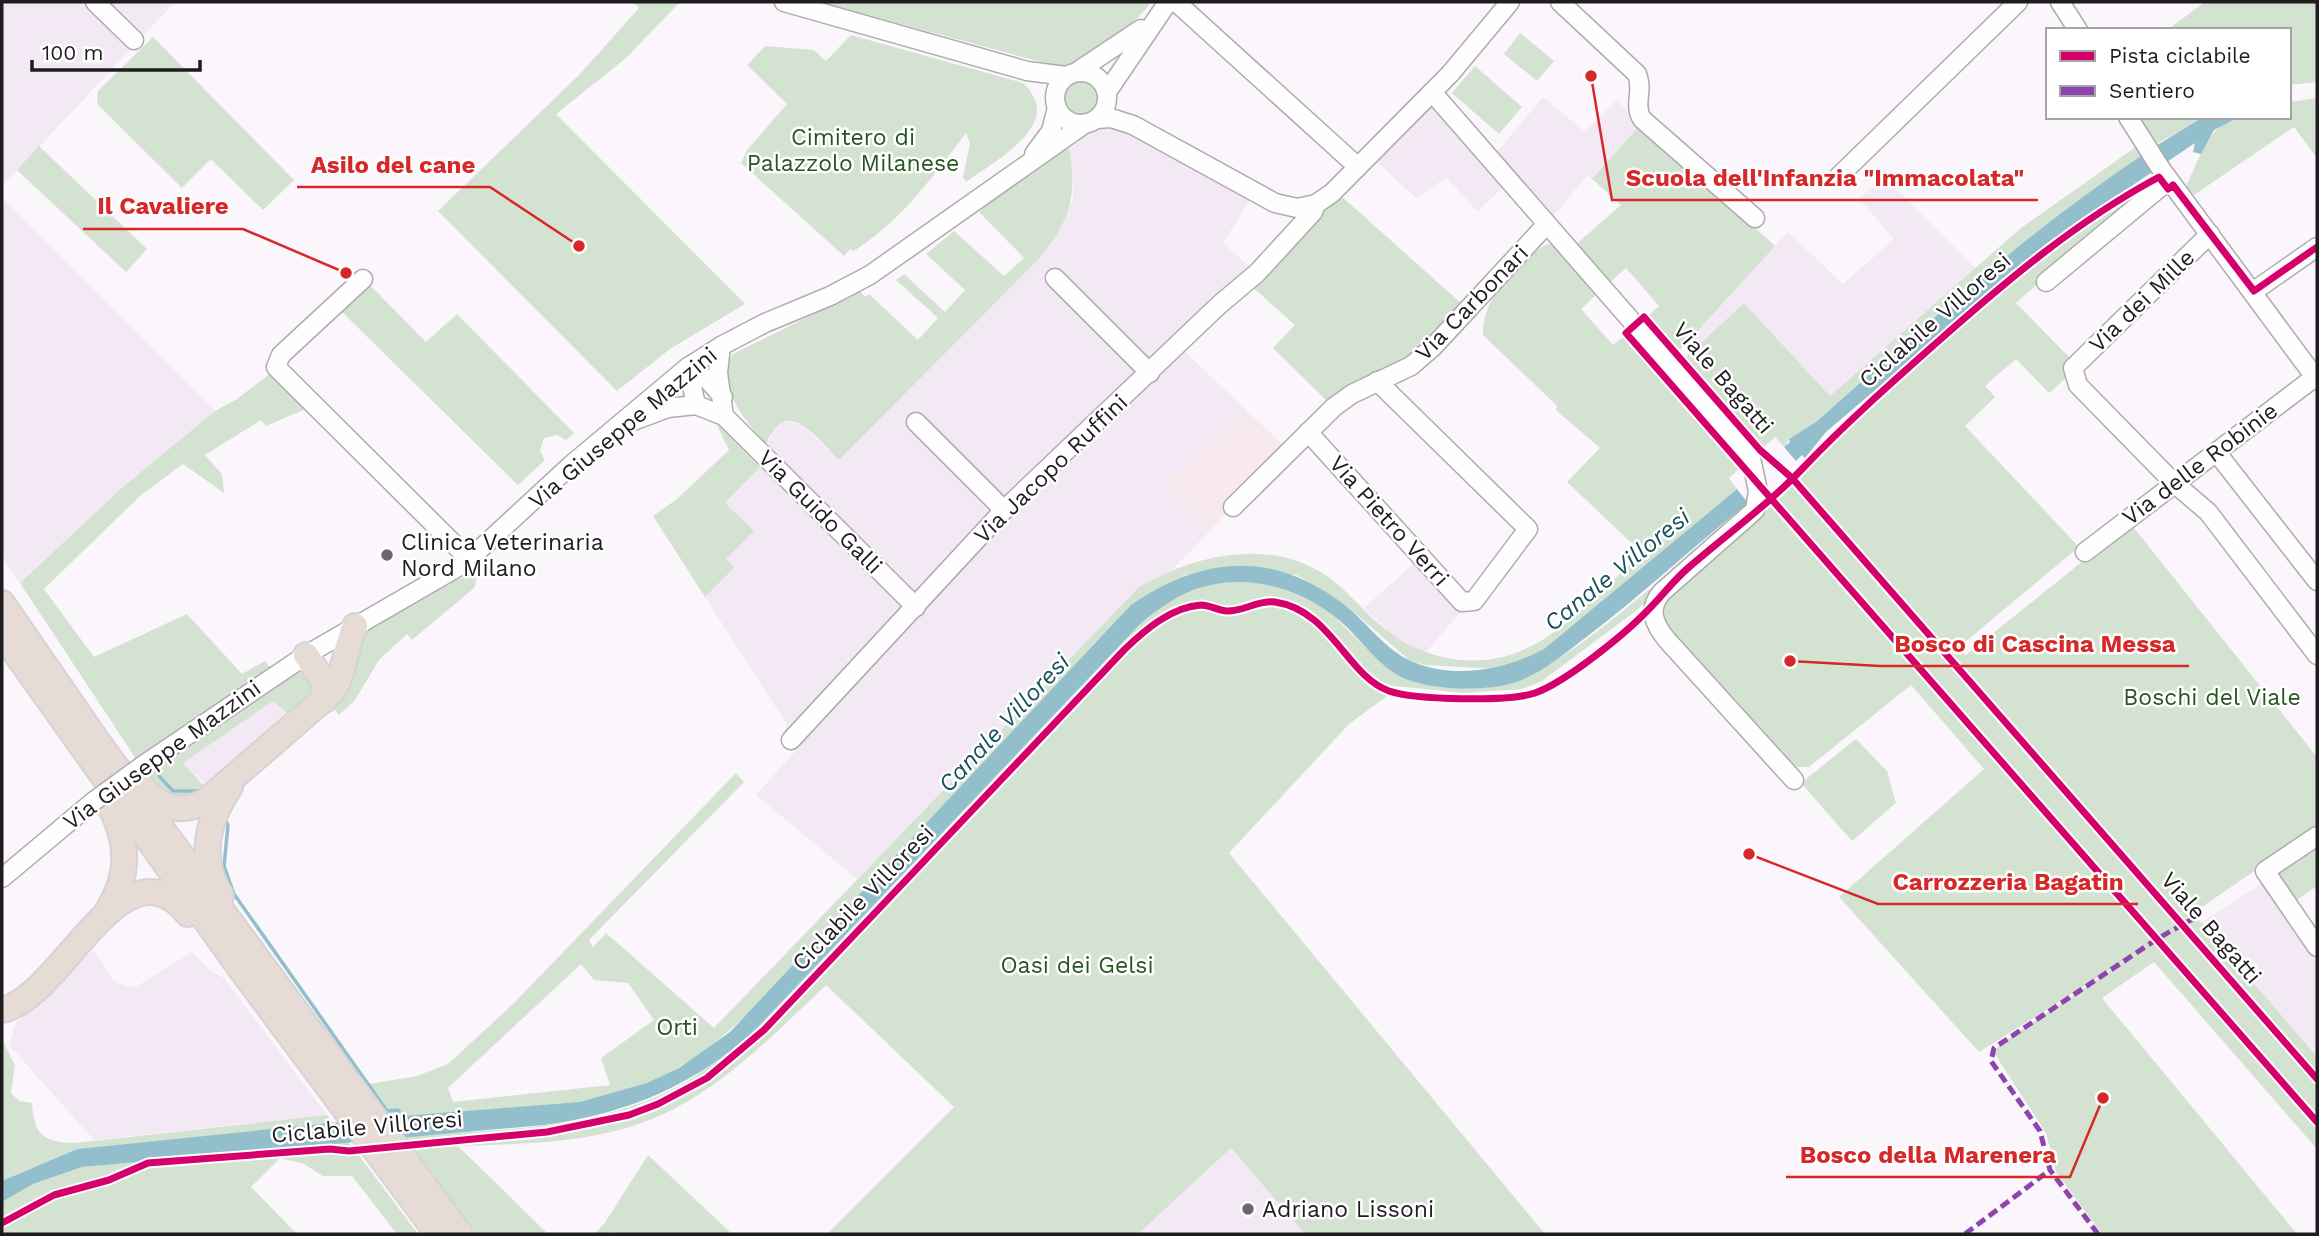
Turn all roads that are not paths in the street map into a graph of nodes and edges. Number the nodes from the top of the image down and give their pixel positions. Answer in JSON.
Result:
{"nodes":[{"id":1,"x":95,"y":2,"type":"edge"},
{"id":2,"x":784,"y":2,"type":"edge"},
{"id":3,"x":1168,"y":2,"type":"edge"},
{"id":4,"x":1176,"y":2,"type":"edge"},
{"id":5,"x":1510,"y":2,"type":"edge"},
{"id":6,"x":1560,"y":2,"type":"edge"},
{"id":7,"x":2018,"y":2,"type":"edge"},
{"id":8,"x":2060,"y":2,"type":"edge"},
{"id":9,"x":2071,"y":2,"type":"edge"},
{"id":10,"x":1153,"y":21,"type":"junction"},
{"id":11,"x":2076,"y":28,"type":"edge"},
{"id":12,"x":2086,"y":28,"type":"edge"},
{"id":13,"x":134,"y":40,"type":"dead end"},
{"id":14,"x":1027,"y":71,"type":"junction"},
{"id":15,"x":1072,"y":74,"type":"junction"},
{"id":16,"x":1432,"y":92,"type":"junction"},
{"id":17,"x":1107,"y":94,"type":"junction"},
{"id":18,"x":1056,"y":103,"type":"junction"},
{"id":19,"x":2129,"y":119,"type":"edge"},
{"id":20,"x":1091,"y":121,"type":"junction"},
{"id":21,"x":1133,"y":125,"type":"junction"},
{"id":22,"x":1358,"y":167,"type":"junction"},
{"id":23,"x":1019,"y":170,"type":"junction"},
{"id":24,"x":2165,"y":175,"type":"junction"},
{"id":25,"x":1839,"y":176,"type":"dead end"},
{"id":26,"x":1316,"y":204,"type":"junction"},
{"id":27,"x":1755,"y":218,"type":"dead end"},
{"id":28,"x":1546,"y":225,"type":"junction"},
{"id":29,"x":2210,"y":234,"type":"junction"},
{"id":30,"x":2317,"y":247,"type":"edge"},
{"id":31,"x":1055,"y":278,"type":"dead end"},
{"id":32,"x":363,"y":279,"type":"dead end"},
{"id":33,"x":2046,"y":282,"type":"dead end"},
{"id":34,"x":2254,"y":291,"type":"junction"},
{"id":35,"x":720,"y":345,"type":"junction"},
{"id":36,"x":688,"y":368,"type":"junction"},
{"id":37,"x":1150,"y":373,"type":"junction"},
{"id":38,"x":2316,"y":378,"type":"edge"},
{"id":39,"x":1377,"y":381,"type":"junction"},
{"id":40,"x":723,"y":397,"type":"junction"},
{"id":41,"x":696,"y":405,"type":"junction"},
{"id":42,"x":724,"y":416,"type":"junction"},
{"id":43,"x":916,"y":422,"type":"dead end"},
{"id":44,"x":1308,"y":432,"type":"junction"},
{"id":45,"x":2217,"y":453,"type":"junction"},
{"id":46,"x":571,"y":465,"type":"junction"},
{"id":47,"x":2174,"y":483,"type":"junction"},
{"id":48,"x":1233,"y":507,"type":"dead end"},
{"id":49,"x":1004,"y":510,"type":"junction"},
{"id":50,"x":2085,"y":552,"type":"dead end"},
{"id":51,"x":469,"y":559,"type":"junction"},
{"id":52,"x":2317,"y":581,"type":"edge"},
{"id":53,"x":2,"y":603,"type":"edge"},
{"id":54,"x":916,"y":607,"type":"junction"},
{"id":55,"x":355,"y":626,"type":"junction"},
{"id":56,"x":2,"y":634,"type":"edge"},
{"id":57,"x":311,"y":652,"type":"junction"},
{"id":58,"x":2317,"y":655,"type":"edge"},
{"id":59,"x":341,"y":677,"type":"junction"},
{"id":60,"x":324,"y":699,"type":"junction"},
{"id":61,"x":55,"y":712,"type":"junction"},
{"id":62,"x":791,"y":740,"type":"dead end"},
{"id":63,"x":97,"y":741,"type":"junction"},
{"id":64,"x":236,"y":778,"type":"junction"},
{"id":65,"x":1794,"y":780,"type":"dead end"},
{"id":66,"x":2317,"y":836,"type":"edge"},
{"id":67,"x":2,"y":878,"type":"edge"},
{"id":68,"x":104,"y":917,"type":"junction"},
{"id":69,"x":2317,"y":947,"type":"edge"},
{"id":70,"x":246,"y":962,"type":"junction"},
{"id":71,"x":2,"y":1010,"type":"edge"},
{"id":72,"x":386,"y":1150,"type":"junction"},
{"id":73,"x":440,"y":1222,"type":"edge"},
{"id":74,"x":429,"y":1234,"type":"edge"},
{"id":75,"x":460,"y":1234,"type":"edge"}],
"edges":[{"from":1,"to":13,"type":"street"},
{"from":2,"to":14,"type":"street"},
{"from":3,"to":10,"type":"street"},
{"from":4,"to":22,"type":"street"},
{"from":5,"to":16,"type":"street"},
{"from":6,"to":27,"type":"street"},
{"from":7,"to":25,"type":"street"},
{"from":8,"to":11,"type":"street"},
{"from":9,"to":12,"type":"street"},
{"from":10,"to":15,"type":"street"},
{"from":10,"to":17,"type":"street"},
{"from":14,"to":15,"type":"street"},
{"from":14,"to":18,"type":"street"},
{"from":15,"to":17,"type":"street"},
{"from":15,"to":18,"type":"street"},
{"from":16,"to":22,"type":"street"},
{"from":16,"to":28,"type":"street","name":"Viale Bagatti"},
{"from":17,"to":20,"type":"street"},
{"from":17,"to":21,"type":"street"},
{"from":18,"to":20,"type":"street"},
{"from":18,"to":23,"type":"street","name":"Via Giuseppe Mazzini"},
{"from":19,"to":24,"type":"street"},
{"from":20,"to":21,"type":"street"},
{"from":20,"to":23,"type":"street","name":"Via Giuseppe Mazzini"},
{"from":21,"to":26,"type":"street"},
{"from":22,"to":26,"type":"street"},
{"from":23,"to":35,"type":"street","name":"Via Giuseppe Mazzini"},
{"from":24,"to":29,"type":"street"},
{"from":24,"to":33,"type":"street"},
{"from":26,"to":37,"type":"street","name":"Via Jacopo Ruffini"},
{"from":28,"to":39,"type":"street","name":"Via Carbonari"},
{"from":28,"to":65,"type":"street","name":"Viale Bagatti"},
{"from":29,"to":34,"type":"street"},
{"from":29,"to":47,"type":"street","name":"Via dei Mille"},
{"from":30,"to":34,"type":"street"},
{"from":31,"to":37,"type":"street"},
{"from":32,"to":51,"type":"street"},
{"from":34,"to":38,"type":"street"},
{"from":35,"to":36,"type":"street","name":"Via Giuseppe Mazzini"},
{"from":35,"to":40,"type":"street"},
{"from":36,"to":40,"type":"street"},
{"from":36,"to":41,"type":"street"},
{"from":36,"to":46,"type":"street","name":"Via Giuseppe Mazzini"},
{"from":37,"to":49,"type":"street","name":"Via Jacopo Ruffini"},
{"from":38,"to":45,"type":"street","name":"Via delle Robinie"},
{"from":39,"to":44,"type":"street","name":"Via Carbonari"},
{"from":39,"to":44,"type":"street","name":"Via Pietro Verri"},
{"from":40,"to":42,"type":"street"},
{"from":41,"to":42,"type":"street","name":"Via Guido Galli"},
{"from":41,"to":46,"type":"street"},
{"from":42,"to":54,"type":"street","name":"Via Guido Galli"},
{"from":43,"to":49,"type":"street"},
{"from":44,"to":48,"type":"street","name":"Via Carbonari"},
{"from":45,"to":47,"type":"street","name":"Via delle Robinie"},
{"from":45,"to":52,"type":"street"},
{"from":46,"to":51,"type":"street","name":"Via Giuseppe Mazzini"},
{"from":47,"to":50,"type":"street","name":"Via delle Robinie"},
{"from":47,"to":58,"type":"street"},
{"from":49,"to":54,"type":"street","name":"Via Jacopo Ruffini"},
{"from":51,"to":55,"type":"street","name":"Via Giuseppe Mazzini"},
{"from":53,"to":63,"type":"highway"},
{"from":54,"to":62,"type":"street","name":"Via Jacopo Ruffini"},
{"from":55,"to":57,"type":"street","name":"Via Giuseppe Mazzini"},
{"from":55,"to":59,"type":"highway"},
{"from":56,"to":61,"type":"highway"},
{"from":57,"to":59,"type":"highway"},
{"from":57,"to":60,"type":"highway"},
{"from":57,"to":67,"type":"street","name":"Via Giuseppe Mazzini","bridge":true},
{"from":59,"to":60,"type":"highway"},
{"from":60,"to":64,"type":"highway"},
{"from":61,"to":68,"type":"highway"},
{"from":61,"to":70,"type":"highway"},
{"from":63,"to":64,"type":"highway"},
{"from":63,"to":70,"type":"highway"},
{"from":64,"to":70,"type":"highway"},
{"from":66,"to":69,"type":"street"},
{"from":68,"to":70,"type":"highway"},
{"from":68,"to":71,"type":"highway"},
{"from":70,"to":72,"type":"highway"},
{"from":72,"to":73,"type":"highway"},
{"from":72,"to":74,"type":"highway"},
{"from":73,"to":75,"type":"highway"}]}
